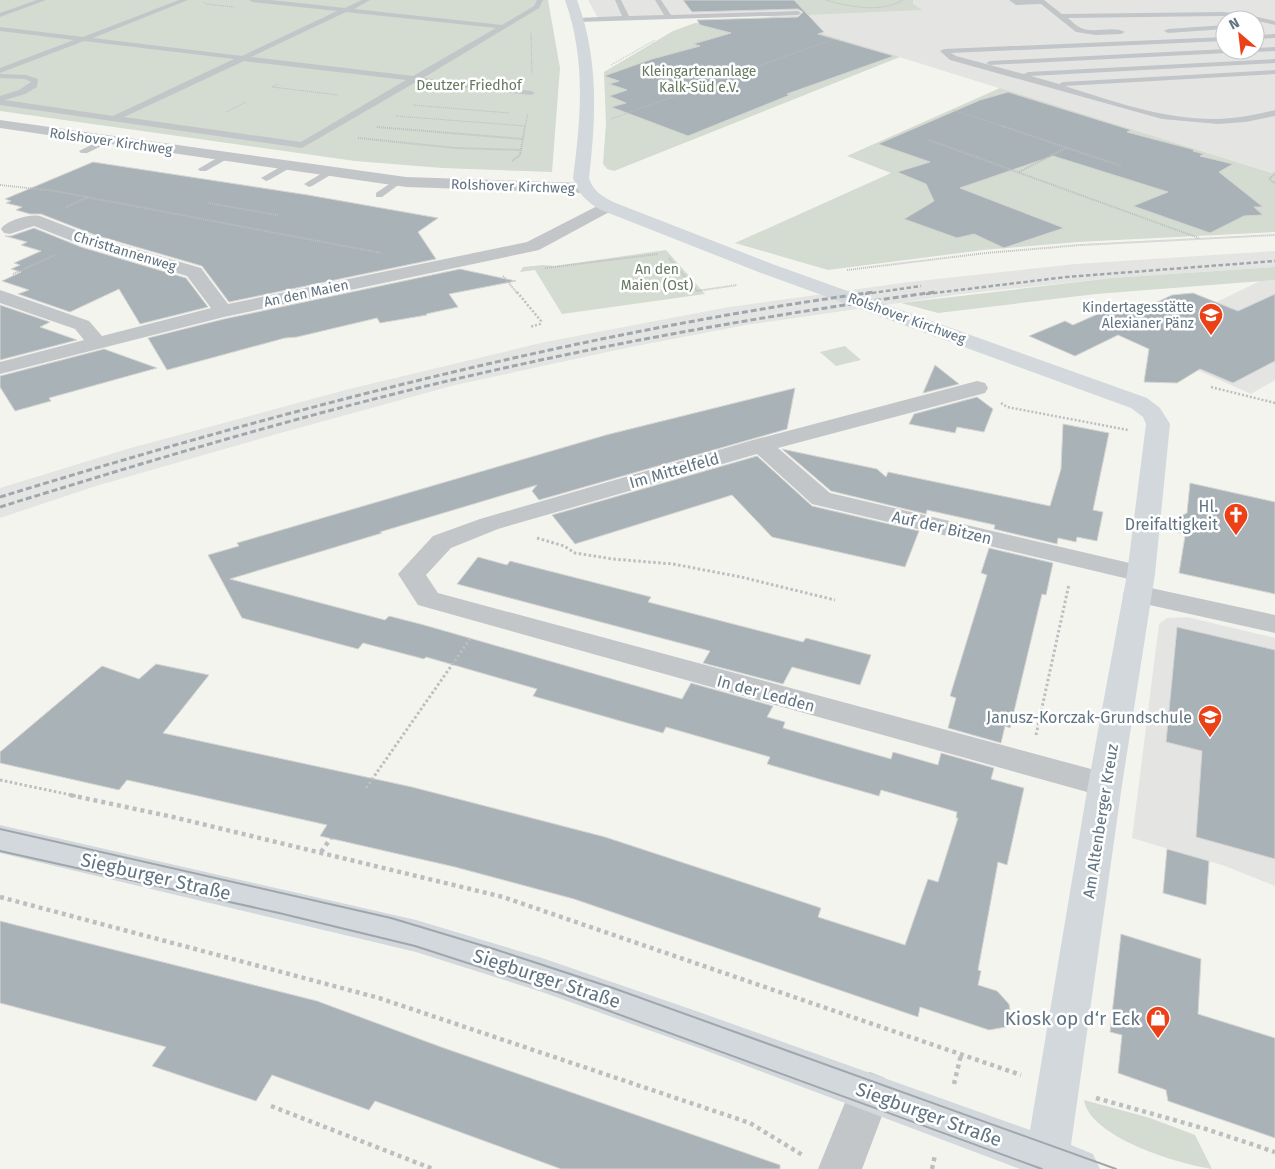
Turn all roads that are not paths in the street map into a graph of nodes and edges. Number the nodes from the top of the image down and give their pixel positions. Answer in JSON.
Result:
{"nodes":[{"id":1,"x":43,"y":0,"type":"edge"},
{"id":2,"x":185,"y":0,"type":"edge"},
{"id":3,"x":252,"y":0,"type":"edge"},
{"id":4,"x":367,"y":0,"type":"edge"},
{"id":5,"x":540,"y":0,"type":"edge"},
{"id":6,"x":570,"y":0,"type":"edge"},
{"id":7,"x":658,"y":0,"type":"edge"},
{"id":8,"x":1012,"y":0,"type":"edge"},
{"id":9,"x":618,"y":1,"type":"edge"},
{"id":10,"x":1042,"y":1,"type":"edge"},
{"id":11,"x":346,"y":10,"type":"junction"},
{"id":12,"x":798,"y":13,"type":"dead end"},
{"id":13,"x":0,"y":15,"type":"edge"},
{"id":14,"x":1060,"y":16,"type":"junction"},
{"id":15,"x":669,"y":18,"type":"junction"},
{"id":16,"x":627,"y":19,"type":"junction"},
{"id":17,"x":578,"y":20,"type":"junction"},
{"id":18,"x":1275,"y":24,"type":"edge"},
{"id":19,"x":1215,"y":27,"type":"edge"},
{"id":20,"x":503,"y":28,"type":"junction"},
{"id":21,"x":0,"y":29,"type":"edge"},
{"id":22,"x":1186,"y":30,"type":"junction"},
{"id":23,"x":1159,"y":31,"type":"dead end"},
{"id":24,"x":1132,"y":32,"type":"dead end"},
{"id":25,"x":82,"y":39,"type":"junction"},
{"id":26,"x":1215,"y":39,"type":"edge"},
{"id":27,"x":1202,"y":40,"type":"junction"},
{"id":28,"x":1215,"y":52,"type":"edge"},
{"id":29,"x":241,"y":58,"type":"junction"},
{"id":30,"x":1275,"y":61,"type":"edge"},
{"id":31,"x":973,"y":64,"type":"junction"},
{"id":32,"x":0,"y":71,"type":"edge"},
{"id":33,"x":1275,"y":72,"type":"edge"},
{"id":34,"x":1014,"y":74,"type":"junction"},
{"id":35,"x":0,"y":76,"type":"edge"},
{"id":36,"x":414,"y":80,"type":"junction"},
{"id":37,"x":1051,"y":84,"type":"junction"},
{"id":38,"x":531,"y":93,"type":"road end"},
{"id":39,"x":0,"y":100,"type":"edge"},
{"id":40,"x":1275,"y":113,"type":"edge"},
{"id":41,"x":115,"y":118,"type":"junction"},
{"id":42,"x":0,"y":124,"type":"edge"},
{"id":43,"x":107,"y":140,"type":"junction"},
{"id":44,"x":84,"y":151,"type":"dead end"},
{"id":45,"x":224,"y":157,"type":"junction"},
{"id":46,"x":287,"y":166,"type":"junction"},
{"id":47,"x":203,"y":169,"type":"dead end"},
{"id":48,"x":329,"y":172,"type":"junction"},
{"id":49,"x":266,"y":178,"type":"dead end"},
{"id":50,"x":398,"y":181,"type":"junction"},
{"id":51,"x":309,"y":184,"type":"dead end"},
{"id":52,"x":584,"y":188,"type":"junction"},
{"id":53,"x":379,"y":195,"type":"dead end"},
{"id":54,"x":607,"y":206,"type":"junction"},
{"id":55,"x":3,"y":229,"type":"edge"},
{"id":56,"x":0,"y":296,"type":"edge"},
{"id":57,"x":224,"y":311,"type":"junction"},
{"id":58,"x":96,"y":342,"type":"junction"},
{"id":59,"x":0,"y":368,"type":"edge"},
{"id":60,"x":977,"y":388,"type":"road end"},
{"id":61,"x":1139,"y":403,"type":"joint"},
{"id":62,"x":761,"y":445,"type":"junction"},
{"id":63,"x":1139,"y":584,"type":"junction"},
{"id":64,"x":428,"y":598,"type":"joint"},
{"id":65,"x":1275,"y":624,"type":"edge"},
{"id":66,"x":1105,"y":785,"type":"junction"},
{"id":67,"x":0,"y":840,"type":"edge"},
{"id":68,"x":870,"y":1092,"type":"junction"},
{"id":69,"x":822,"y":1163,"type":"edge"},
{"id":70,"x":1063,"y":1163,"type":"edge"}],
"edges":[{"from":1,"to":13,"type":"lane"},
{"from":2,"to":25,"type":"lane"},
{"from":3,"to":11,"type":"lane"},
{"from":4,"to":11,"type":"lane"},
{"from":5,"to":20,"type":"lane"},
{"from":6,"to":17,"type":"street"},
{"from":7,"to":15,"type":"lane"},
{"from":8,"to":10,"type":"lane"},
{"from":9,"to":16,"type":"lane"},
{"from":10,"to":14,"type":"lane"},
{"from":11,"to":20,"type":"lane"},
{"from":11,"to":29,"type":"lane"},
{"from":12,"to":15,"type":"lane"},
{"from":14,"to":18,"type":"lane"},
{"from":14,"to":24,"type":"lane"},
{"from":15,"to":16,"type":"lane"},
{"from":16,"to":17,"type":"lane"},
{"from":17,"to":52,"type":"street"},
{"from":19,"to":22,"type":"lane"},
{"from":20,"to":36,"type":"lane"},
{"from":21,"to":25,"type":"lane"},
{"from":22,"to":23,"type":"lane"},
{"from":22,"to":27,"type":"lane"},
{"from":25,"to":29,"type":"lane"},
{"from":25,"to":32,"type":"lane"},
{"from":26,"to":27,"type":"lane"},
{"from":27,"to":31,"type":"lane"},
{"from":28,"to":31,"type":"lane"},
{"from":29,"to":36,"type":"lane"},
{"from":29,"to":41,"type":"lane"},
{"from":30,"to":34,"type":"lane"},
{"from":31,"to":34,"type":"lane"},
{"from":33,"to":37,"type":"lane"},
{"from":34,"to":37,"type":"lane"},
{"from":35,"to":39,"type":"lane"},
{"from":36,"to":38,"type":"lane"},
{"from":36,"to":41,"type":"lane"},
{"from":37,"to":40,"type":"lane"},
{"from":39,"to":41,"type":"lane"},
{"from":42,"to":43,"type":"street","name":"Rolshover Kirchweg"},
{"from":43,"to":44,"type":"lane"},
{"from":43,"to":45,"type":"street","name":"Rolshover Kirchweg"},
{"from":45,"to":46,"type":"street","name":"Rolshover Kirchweg"},
{"from":45,"to":47,"type":"lane"},
{"from":46,"to":48,"type":"street","name":"Rolshover Kirchweg"},
{"from":46,"to":49,"type":"lane"},
{"from":48,"to":50,"type":"street","name":"Rolshover Kirchweg"},
{"from":48,"to":51,"type":"lane"},
{"from":50,"to":52,"type":"street","name":"Rolshover Kirchweg"},
{"from":50,"to":53,"type":"lane"},
{"from":52,"to":54,"type":"street","name":"Rolshover Kirchweg"},
{"from":54,"to":57,"type":"street","name":"An den Maien"},
{"from":54,"to":61,"type":"street","name":"Rolshover Kirchweg"},
{"from":55,"to":57,"type":"street","name":"Christtannenweg"},
{"from":56,"to":58,"type":"street"},
{"from":57,"to":58,"type":"street","name":"An den Maien"},
{"from":58,"to":59,"type":"street","name":"An den Maien"},
{"from":60,"to":62,"type":"street","name":"Im Mittelfeld"},
{"from":61,"to":63,"type":"street","name":"Am Altenberger Kreuz"},
{"from":62,"to":63,"type":"street","name":"Auf der Bitzen"},
{"from":62,"to":64,"type":"street","name":"Im Mittelfeld"},
{"from":63,"to":65,"type":"street","name":"Auf der Bitzen"},
{"from":63,"to":66,"type":"street","name":"Am Altenberger Kreuz"},
{"from":64,"to":66,"type":"street","name":"In der Ledden"},
{"from":66,"to":70,"type":"street","name":"Am Altenberger Kreuz"},
{"from":67,"to":68,"type":"street","name":"Siegburger Straße"},
{"from":68,"to":69,"type":"street"},
{"from":68,"to":70,"type":"street","name":"Siegburger Straße"}]}
